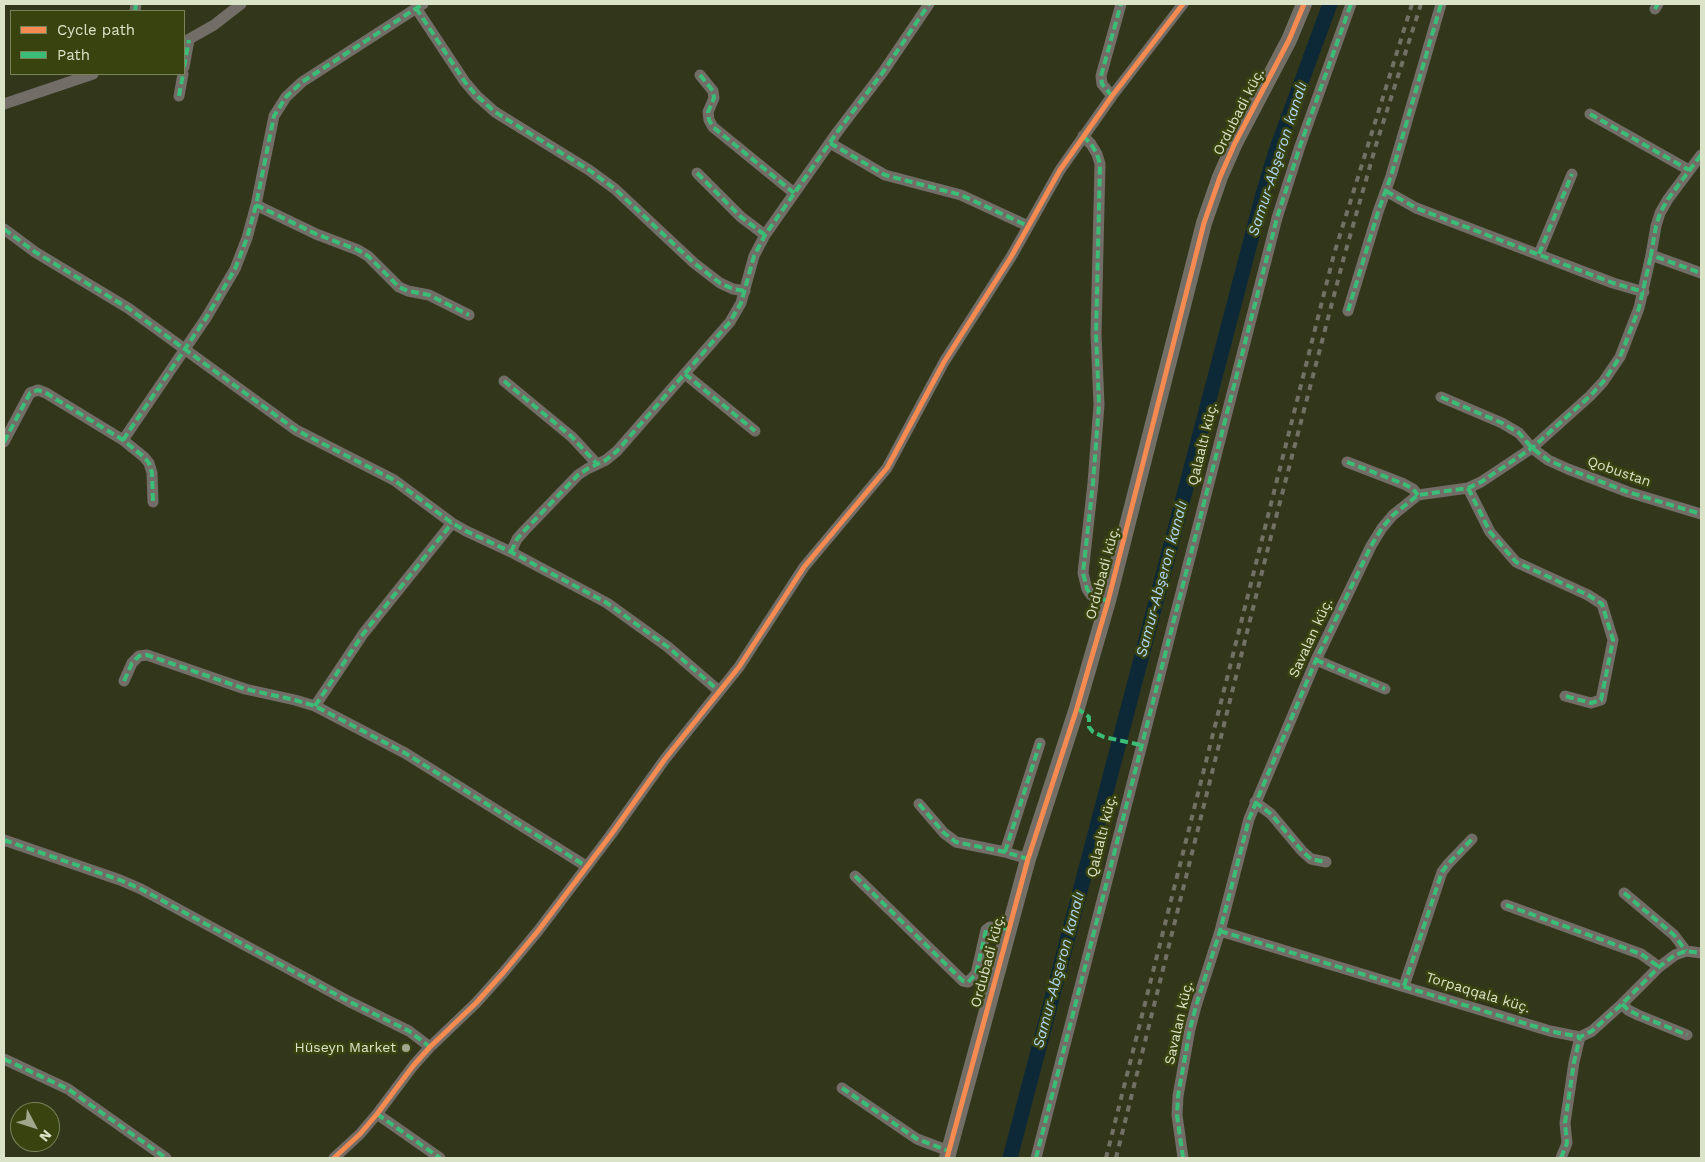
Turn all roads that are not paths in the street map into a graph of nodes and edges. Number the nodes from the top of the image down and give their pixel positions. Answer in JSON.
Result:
{"nodes":[{"id":1,"x":241,"y":4,"type":"edge"},
{"id":2,"x":929,"y":4,"type":"edge"},
{"id":3,"x":1121,"y":4,"type":"edge"},
{"id":4,"x":1183,"y":4,"type":"edge"},
{"id":5,"x":1304,"y":4,"type":"edge"},
{"id":6,"x":1351,"y":4,"type":"edge"},
{"id":7,"x":1441,"y":4,"type":"edge"},
{"id":8,"x":419,"y":6,"type":"edge"},
{"id":9,"x":186,"y":41,"type":"edge"},
{"id":10,"x":185,"y":54,"type":"edge"},
{"id":11,"x":90,"y":75,"type":"edge"},
{"id":12,"x":182,"y":75,"type":"edge"},
{"id":13,"x":700,"y":75,"type":"dead end"},
{"id":14,"x":178,"y":96,"type":"dead end"},
{"id":15,"x":1112,"y":96,"type":"junction"},
{"id":16,"x":4,"y":104,"type":"edge"},
{"id":17,"x":1590,"y":114,"type":"dead end"},
{"id":18,"x":1083,"y":136,"type":"junction"},
{"id":19,"x":830,"y":143,"type":"junction"},
{"id":20,"x":1701,"y":155,"type":"edge"},
{"id":21,"x":1689,"y":170,"type":"junction"},
{"id":22,"x":697,"y":173,"type":"dead end"},
{"id":23,"x":1572,"y":174,"type":"dead end"},
{"id":24,"x":1386,"y":191,"type":"junction"},
{"id":25,"x":794,"y":193,"type":"junction"},
{"id":26,"x":256,"y":205,"type":"junction"},
{"id":27,"x":1028,"y":226,"type":"junction"},
{"id":28,"x":4,"y":229,"type":"edge"},
{"id":29,"x":765,"y":235,"type":"junction"},
{"id":30,"x":1539,"y":254,"type":"junction"},
{"id":31,"x":1651,"y":255,"type":"junction"},
{"id":32,"x":1701,"y":273,"type":"edge"},
{"id":33,"x":746,"y":291,"type":"junction"},
{"id":34,"x":1644,"y":292,"type":"junction"},
{"id":35,"x":1348,"y":311,"type":"dead end"},
{"id":36,"x":469,"y":315,"type":"dead end"},
{"id":37,"x":185,"y":348,"type":"junction"},
{"id":38,"x":685,"y":374,"type":"junction"},
{"id":39,"x":504,"y":381,"type":"dead end"},
{"id":40,"x":1441,"y":397,"type":"dead end"},
{"id":41,"x":755,"y":431,"type":"dead end"},
{"id":42,"x":123,"y":440,"type":"junction"},
{"id":43,"x":4,"y":442,"type":"edge"},
{"id":44,"x":1532,"y":448,"type":"junction"},
{"id":45,"x":1348,"y":462,"type":"dead end"},
{"id":46,"x":597,"y":464,"type":"junction"},
{"id":47,"x":1468,"y":488,"type":"junction"},
{"id":48,"x":1418,"y":495,"type":"junction"},
{"id":49,"x":153,"y":502,"type":"dead end"},
{"id":50,"x":1701,"y":514,"type":"edge"},
{"id":51,"x":452,"y":523,"type":"junction"},
{"id":52,"x":511,"y":552,"type":"junction"},
{"id":53,"x":1108,"y":601,"type":"junction"},
{"id":54,"x":1316,"y":660,"type":"junction"},
{"id":55,"x":124,"y":682,"type":"dead end"},
{"id":56,"x":1386,"y":689,"type":"dead end"},
{"id":57,"x":719,"y":691,"type":"junction"},
{"id":58,"x":1565,"y":696,"type":"dead end"},
{"id":59,"x":315,"y":706,"type":"junction"},
{"id":60,"x":1040,"y":743,"type":"dead end"},
{"id":61,"x":1255,"y":802,"type":"junction"},
{"id":62,"x":919,"y":804,"type":"dead end"},
{"id":63,"x":1472,"y":839,"type":"dead end"},
{"id":64,"x":4,"y":840,"type":"edge"},
{"id":65,"x":1005,"y":852,"type":"junction"},
{"id":66,"x":1028,"y":859,"type":"junction"},
{"id":67,"x":1326,"y":862,"type":"dead end"},
{"id":68,"x":586,"y":866,"type":"junction"},
{"id":69,"x":855,"y":876,"type":"dead end"},
{"id":70,"x":1624,"y":893,"type":"dead end"},
{"id":71,"x":1506,"y":905,"type":"dead end"},
{"id":72,"x":1009,"y":929,"type":"junction"},
{"id":73,"x":1220,"y":931,"type":"junction"},
{"id":74,"x":1686,"y":951,"type":"junction"},
{"id":75,"x":1701,"y":953,"type":"edge"},
{"id":76,"x":1659,"y":967,"type":"junction"},
{"id":77,"x":1404,"y":986,"type":"junction"},
{"id":78,"x":1622,"y":1004,"type":"junction"},
{"id":79,"x":1686,"y":1035,"type":"dead end"},
{"id":80,"x":1580,"y":1037,"type":"junction"},
{"id":81,"x":430,"y":1047,"type":"junction"},
{"id":82,"x":4,"y":1059,"type":"edge"},
{"id":83,"x":842,"y":1088,"type":"dead end"},
{"id":84,"x":377,"y":1114,"type":"junction"},
{"id":85,"x":948,"y":1154,"type":"edge"},
{"id":86,"x":166,"y":1158,"type":"edge"},
{"id":87,"x":334,"y":1158,"type":"edge"},
{"id":88,"x":440,"y":1158,"type":"edge"},
{"id":89,"x":1036,"y":1158,"type":"edge"},
{"id":90,"x":1183,"y":1158,"type":"edge"},
{"id":91,"x":1561,"y":1158,"type":"edge"}],
"edges":[{"from":1,"to":9,"type":"street"},
{"from":2,"to":19,"type":"street"},
{"from":3,"to":15,"type":"street"},
{"from":4,"to":15,"type":"street"},
{"from":5,"to":53,"type":"street","name":"Ordubadi küç."},
{"from":6,"to":89,"type":"street","name":"Qalaaltı küç."},
{"from":7,"to":24,"type":"street"},
{"from":8,"to":26,"type":"street"},
{"from":8,"to":33,"type":"street"},
{"from":9,"to":10,"type":"street"},
{"from":11,"to":16,"type":"street"},
{"from":12,"to":14,"type":"street"},
{"from":13,"to":25,"type":"street"},
{"from":15,"to":18,"type":"street"},
{"from":17,"to":21,"type":"street"},
{"from":18,"to":27,"type":"street"},
{"from":18,"to":53,"type":"street"},
{"from":19,"to":25,"type":"street"},
{"from":19,"to":27,"type":"street"},
{"from":20,"to":21,"type":"street"},
{"from":21,"to":31,"type":"street"},
{"from":22,"to":29,"type":"street"},
{"from":23,"to":30,"type":"street"},
{"from":24,"to":30,"type":"street"},
{"from":24,"to":35,"type":"street"},
{"from":25,"to":29,"type":"street"},
{"from":26,"to":36,"type":"street"},
{"from":26,"to":37,"type":"street"},
{"from":27,"to":57,"type":"street"},
{"from":28,"to":37,"type":"street"},
{"from":29,"to":33,"type":"street"},
{"from":30,"to":34,"type":"street"},
{"from":31,"to":32,"type":"street"},
{"from":31,"to":34,"type":"street"},
{"from":33,"to":38,"type":"street"},
{"from":34,"to":44,"type":"street"},
{"from":37,"to":42,"type":"street"},
{"from":37,"to":51,"type":"street"},
{"from":38,"to":41,"type":"street"},
{"from":38,"to":46,"type":"street"},
{"from":39,"to":46,"type":"street"},
{"from":40,"to":44,"type":"street","name":"Qobustan"},
{"from":42,"to":43,"type":"street"},
{"from":42,"to":49,"type":"street"},
{"from":44,"to":47,"type":"street"},
{"from":44,"to":50,"type":"street","name":"Qobustan"},
{"from":45,"to":48,"type":"street"},
{"from":46,"to":52,"type":"street"},
{"from":47,"to":48,"type":"street"},
{"from":47,"to":58,"type":"street"},
{"from":48,"to":54,"type":"street","name":"Savalan küç."},
{"from":51,"to":52,"type":"street"},
{"from":51,"to":59,"type":"street"},
{"from":52,"to":57,"type":"street"},
{"from":53,"to":66,"type":"street","name":"Ordubadi küç."},
{"from":54,"to":56,"type":"street"},
{"from":54,"to":61,"type":"street","name":"Savalan küç."},
{"from":55,"to":59,"type":"street"},
{"from":57,"to":68,"type":"street"},
{"from":59,"to":68,"type":"street"},
{"from":60,"to":65,"type":"street"},
{"from":61,"to":67,"type":"street"},
{"from":61,"to":73,"type":"street","name":"Savalan küç."},
{"from":62,"to":65,"type":"street"},
{"from":63,"to":77,"type":"street"},
{"from":64,"to":81,"type":"street"},
{"from":65,"to":66,"type":"street"},
{"from":66,"to":72,"type":"street","name":"Ordubadi küç."},
{"from":68,"to":81,"type":"street"},
{"from":69,"to":72,"type":"street"},
{"from":70,"to":74,"type":"street"},
{"from":71,"to":76,"type":"street"},
{"from":72,"to":85,"type":"street","name":"Ordubadi küç."},
{"from":73,"to":77,"type":"street","name":"Torpaqqala küç."},
{"from":73,"to":90,"type":"street","name":"Savalan küç."},
{"from":74,"to":75,"type":"street"},
{"from":74,"to":76,"type":"street"},
{"from":76,"to":78,"type":"street"},
{"from":77,"to":80,"type":"street","name":"Torpaqqala küç."},
{"from":78,"to":79,"type":"street"},
{"from":78,"to":80,"type":"street"},
{"from":80,"to":91,"type":"street"},
{"from":81,"to":84,"type":"street"},
{"from":82,"to":86,"type":"street"},
{"from":83,"to":85,"type":"street"},
{"from":84,"to":87,"type":"street"},
{"from":84,"to":88,"type":"street"}]}
